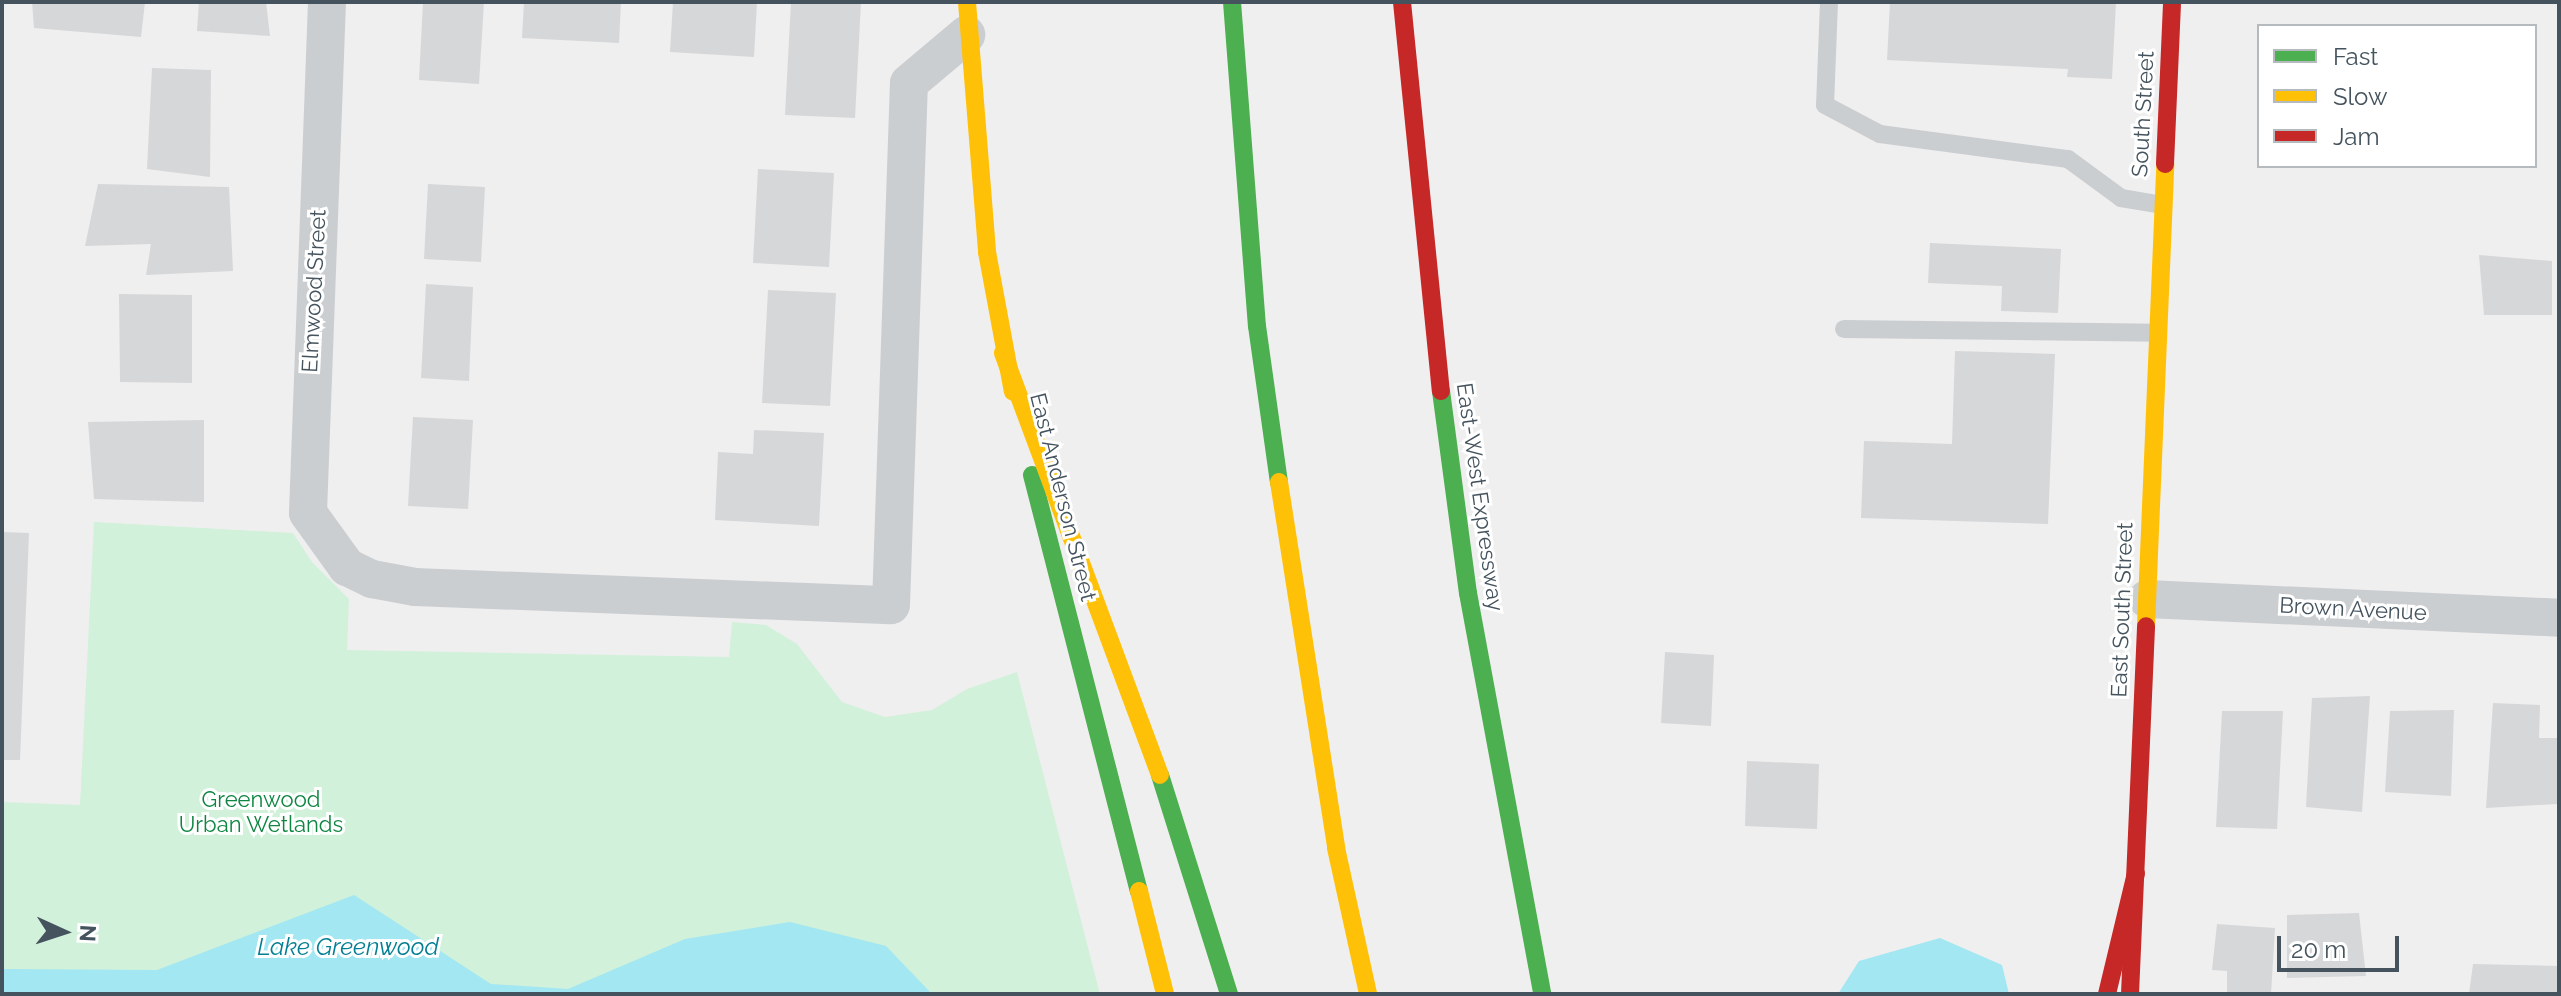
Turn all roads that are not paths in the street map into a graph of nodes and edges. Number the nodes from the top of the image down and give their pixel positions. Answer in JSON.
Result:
{"nodes":[{"id":1,"x":327,"y":2,"type":"edge"},
{"id":2,"x":1232,"y":2,"type":"edge"},
{"id":3,"x":1402,"y":2,"type":"edge"},
{"id":4,"x":1829,"y":2,"type":"edge"},
{"id":5,"x":2172,"y":2,"type":"edge"},
{"id":6,"x":966,"y":19,"type":"edge"},
{"id":7,"x":2163,"y":205,"type":"junction"},
{"id":8,"x":2162,"y":227,"type":"joint"},
{"id":9,"x":1844,"y":329,"type":"dead end"},
{"id":10,"x":2158,"y":333,"type":"junction"},
{"id":11,"x":1003,"y":353,"type":"junction"},
{"id":12,"x":2147,"y":599,"type":"junction"},
{"id":13,"x":2559,"y":618,"type":"edge"},
{"id":14,"x":2136,"y":873,"type":"junction"},
{"id":15,"x":1165,"y":994,"type":"edge"},
{"id":16,"x":1229,"y":994,"type":"edge"},
{"id":17,"x":1368,"y":994,"type":"edge"},
{"id":18,"x":1542,"y":994,"type":"edge"},
{"id":19,"x":2107,"y":994,"type":"edge"},
{"id":20,"x":2130,"y":994,"type":"edge"}],
"edges":[{"from":1,"to":6,"type":"street","name":"Elmwood Street"},
{"from":2,"to":17,"type":"main road"},
{"from":3,"to":18,"type":"main road","name":"East-West Expressway"},
{"from":4,"to":7,"type":"lane"},
{"from":5,"to":7,"type":"main road","name":"South Street"},
{"from":6,"to":11,"type":"main road","name":"East Anderson Street"},
{"from":7,"to":8,"type":"main road","name":"South Street"},
{"from":8,"to":10,"type":"main road","name":"East South Street"},
{"from":9,"to":10,"type":"lane"},
{"from":10,"to":12,"type":"main road","name":"East South Street"},
{"from":11,"to":15,"type":"main road","name":"East Anderson Street"},
{"from":11,"to":16,"type":"main road"},
{"from":12,"to":13,"type":"street","name":"Brown Avenue"},
{"from":12,"to":14,"type":"main road","name":"East South Street"},
{"from":14,"to":19,"type":"main road"},
{"from":14,"to":20,"type":"main road","name":"East South Street"}]}
